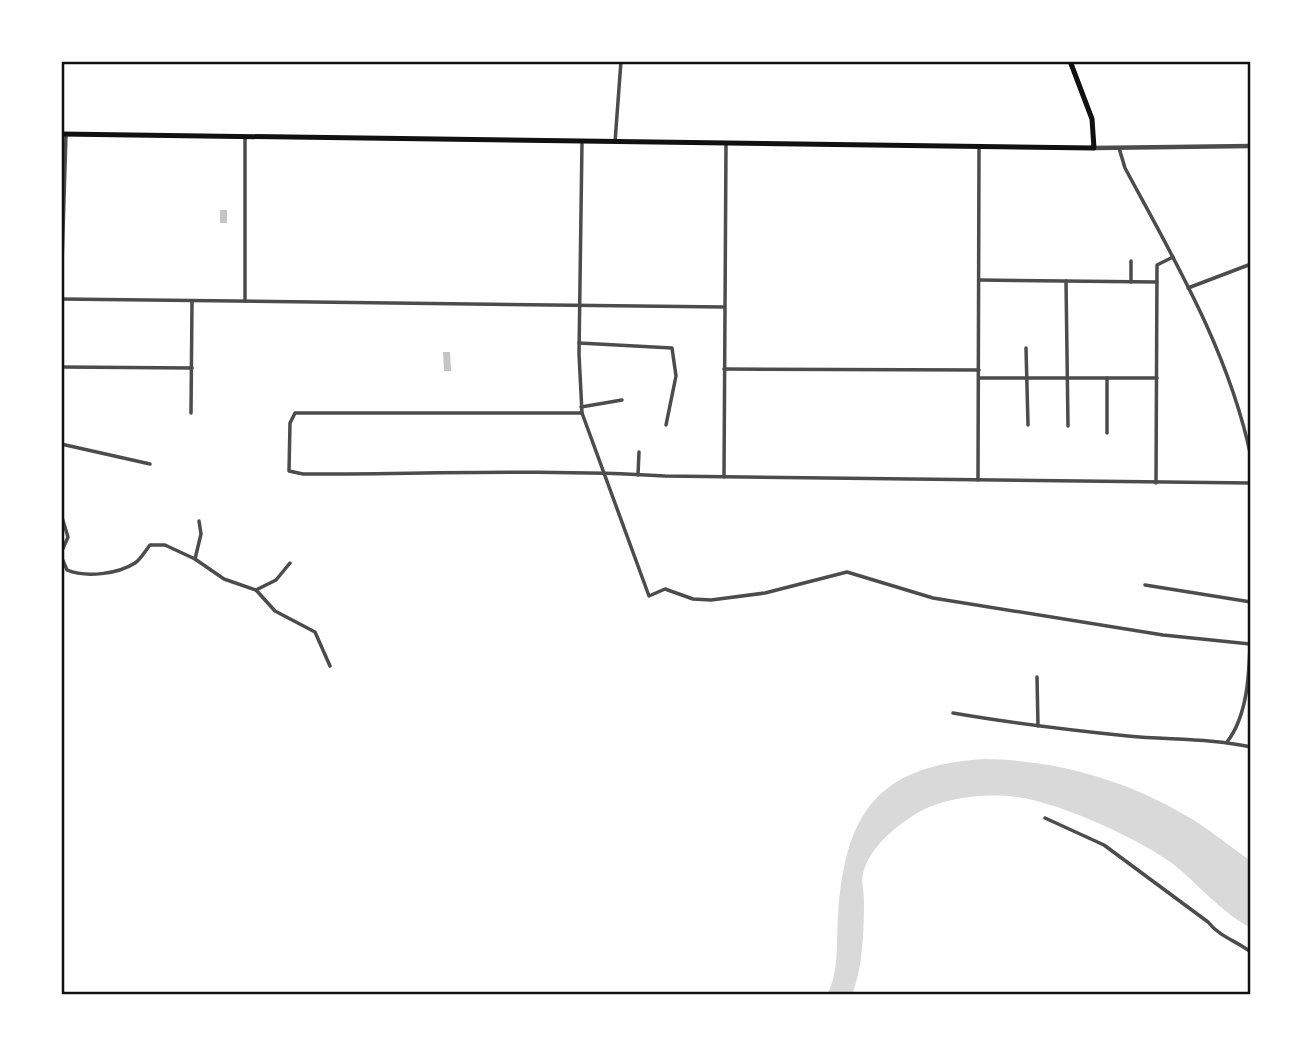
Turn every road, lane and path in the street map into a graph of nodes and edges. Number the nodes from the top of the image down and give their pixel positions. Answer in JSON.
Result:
{"nodes":[{"id":1,"x":621,"y":61,"type":"edge"},
{"id":2,"x":1070,"y":61,"type":"edge"},
{"id":3,"x":64,"y":134,"type":"edge"},
{"id":4,"x":245,"y":139,"type":"junction"},
{"id":5,"x":582,"y":142,"type":"junction"},
{"id":6,"x":615,"y":142,"type":"junction"},
{"id":7,"x":726,"y":144,"type":"junction"},
{"id":8,"x":1251,"y":146,"type":"edge"},
{"id":9,"x":979,"y":148,"type":"junction"},
{"id":10,"x":1094,"y":148,"type":"junction"},
{"id":11,"x":1119,"y":148,"type":"junction"},
{"id":12,"x":63,"y":228,"type":"edge"},
{"id":13,"x":1173,"y":257,"type":"junction"},
{"id":14,"x":1131,"y":261,"type":"dead end"},
{"id":15,"x":1251,"y":264,"type":"edge"},
{"id":16,"x":979,"y":280,"type":"junction"},
{"id":17,"x":1066,"y":281,"type":"junction"},
{"id":18,"x":1131,"y":282,"type":"junction"},
{"id":19,"x":1157,"y":282,"type":"junction"},
{"id":20,"x":1188,"y":288,"type":"junction"},
{"id":21,"x":61,"y":298,"type":"edge"},
{"id":22,"x":192,"y":301,"type":"junction"},
{"id":23,"x":245,"y":301,"type":"junction"},
{"id":24,"x":580,"y":305,"type":"junction"},
{"id":25,"x":724,"y":307,"type":"junction"},
{"id":26,"x":579,"y":343,"type":"junction"},
{"id":27,"x":1026,"y":348,"type":"dead end"},
{"id":28,"x":61,"y":367,"type":"edge"},
{"id":29,"x":192,"y":368,"type":"junction"},
{"id":30,"x":724,"y":369,"type":"junction"},
{"id":31,"x":979,"y":370,"type":"junction"},
{"id":32,"x":979,"y":378,"type":"junction"},
{"id":33,"x":1027,"y":378,"type":"junction"},
{"id":34,"x":1068,"y":378,"type":"junction"},
{"id":35,"x":1157,"y":378,"type":"junction"},
{"id":36,"x":1107,"y":379,"type":"junction"},
{"id":37,"x":622,"y":400,"type":"dead end"},
{"id":38,"x":582,"y":407,"type":"junction"},
{"id":39,"x":191,"y":413,"type":"dead end"},
{"id":40,"x":582,"y":413,"type":"junction"},
{"id":41,"x":666,"y":425,"type":"dead end"},
{"id":42,"x":1028,"y":425,"type":"dead end"},
{"id":43,"x":1068,"y":426,"type":"dead end"},
{"id":44,"x":1107,"y":433,"type":"dead end"},
{"id":45,"x":61,"y":444,"type":"edge"},
{"id":46,"x":639,"y":452,"type":"dead end"},
{"id":47,"x":1251,"y":457,"type":"edge"},
{"id":48,"x":150,"y":464,"type":"dead end"},
{"id":49,"x":606,"y":472,"type":"junction"},
{"id":50,"x":638,"y":475,"type":"junction"},
{"id":51,"x":724,"y":477,"type":"junction"},
{"id":52,"x":978,"y":480,"type":"junction"},
{"id":53,"x":1156,"y":483,"type":"junction"},
{"id":54,"x":1251,"y":483,"type":"edge"},
{"id":55,"x":61,"y":514,"type":"edge"},
{"id":56,"x":199,"y":521,"type":"dead end"},
{"id":57,"x":61,"y":555,"type":"edge"},
{"id":58,"x":195,"y":559,"type":"junction"},
{"id":59,"x":290,"y":563,"type":"dead end"},
{"id":60,"x":1145,"y":585,"type":"dead end"},
{"id":61,"x":256,"y":590,"type":"junction"},
{"id":62,"x":1251,"y":602,"type":"edge"},
{"id":63,"x":1251,"y":618,"type":"edge"},
{"id":64,"x":1250,"y":644,"type":"edge"},
{"id":65,"x":330,"y":666,"type":"dead end"},
{"id":66,"x":1037,"y":677,"type":"dead end"},
{"id":67,"x":953,"y":713,"type":"dead end"},
{"id":68,"x":1038,"y":726,"type":"junction"},
{"id":69,"x":1227,"y":741,"type":"junction"},
{"id":70,"x":1251,"y":747,"type":"edge"},
{"id":71,"x":1045,"y":818,"type":"dead end"},
{"id":72,"x":1251,"y":952,"type":"edge"}],
"edges":[{"from":1,"to":6,"type":"street"},
{"from":2,"to":10,"type":"main road"},
{"from":3,"to":4,"type":"main road"},
{"from":3,"to":12,"type":"street"},
{"from":4,"to":5,"type":"main road"},
{"from":4,"to":23,"type":"street"},
{"from":5,"to":6,"type":"main road"},
{"from":5,"to":24,"type":"street"},
{"from":6,"to":7,"type":"main road"},
{"from":7,"to":9,"type":"main road"},
{"from":7,"to":25,"type":"street"},
{"from":8,"to":11,"type":"street"},
{"from":9,"to":10,"type":"main road"},
{"from":9,"to":16,"type":"street"},
{"from":10,"to":11,"type":"street"},
{"from":11,"to":13,"type":"street"},
{"from":12,"to":21,"type":"street"},
{"from":13,"to":19,"type":"street"},
{"from":13,"to":20,"type":"street"},
{"from":14,"to":18,"type":"street"},
{"from":15,"to":20,"type":"street"},
{"from":16,"to":17,"type":"street"},
{"from":16,"to":31,"type":"street"},
{"from":17,"to":18,"type":"street"},
{"from":17,"to":34,"type":"street"},
{"from":18,"to":19,"type":"street"},
{"from":19,"to":35,"type":"street"},
{"from":20,"to":47,"type":"street"},
{"from":21,"to":22,"type":"street"},
{"from":22,"to":23,"type":"street"},
{"from":22,"to":29,"type":"street"},
{"from":23,"to":24,"type":"street"},
{"from":24,"to":25,"type":"street"},
{"from":24,"to":26,"type":"street"},
{"from":25,"to":30,"type":"street"},
{"from":26,"to":38,"type":"street"},
{"from":26,"to":41,"type":"street"},
{"from":27,"to":33,"type":"street"},
{"from":28,"to":29,"type":"street"},
{"from":29,"to":39,"type":"street"},
{"from":30,"to":31,"type":"street"},
{"from":30,"to":51,"type":"street"},
{"from":31,"to":32,"type":"street"},
{"from":32,"to":33,"type":"street"},
{"from":32,"to":52,"type":"street"},
{"from":33,"to":34,"type":"street"},
{"from":33,"to":42,"type":"street"},
{"from":34,"to":36,"type":"street"},
{"from":34,"to":43,"type":"street"},
{"from":35,"to":36,"type":"street"},
{"from":35,"to":53,"type":"street"},
{"from":36,"to":44,"type":"street"},
{"from":37,"to":38,"type":"street"},
{"from":38,"to":40,"type":"street"},
{"from":40,"to":49,"type":"street"},
{"from":40,"to":49,"type":"street"},
{"from":45,"to":48,"type":"street"},
{"from":46,"to":50,"type":"street"},
{"from":49,"to":50,"type":"street"},
{"from":49,"to":64,"type":"street"},
{"from":50,"to":51,"type":"street"},
{"from":51,"to":52,"type":"street"},
{"from":52,"to":53,"type":"street"},
{"from":53,"to":54,"type":"street"},
{"from":55,"to":57,"type":"street"},
{"from":56,"to":58,"type":"street"},
{"from":57,"to":58,"type":"street"},
{"from":58,"to":61,"type":"street"},
{"from":59,"to":61,"type":"street"},
{"from":60,"to":62,"type":"street"},
{"from":61,"to":65,"type":"street"},
{"from":63,"to":64,"type":"street"},
{"from":64,"to":69,"type":"street"},
{"from":66,"to":68,"type":"street"},
{"from":67,"to":68,"type":"street"},
{"from":68,"to":69,"type":"street"},
{"from":69,"to":70,"type":"street"},
{"from":71,"to":72,"type":"street"}]}
